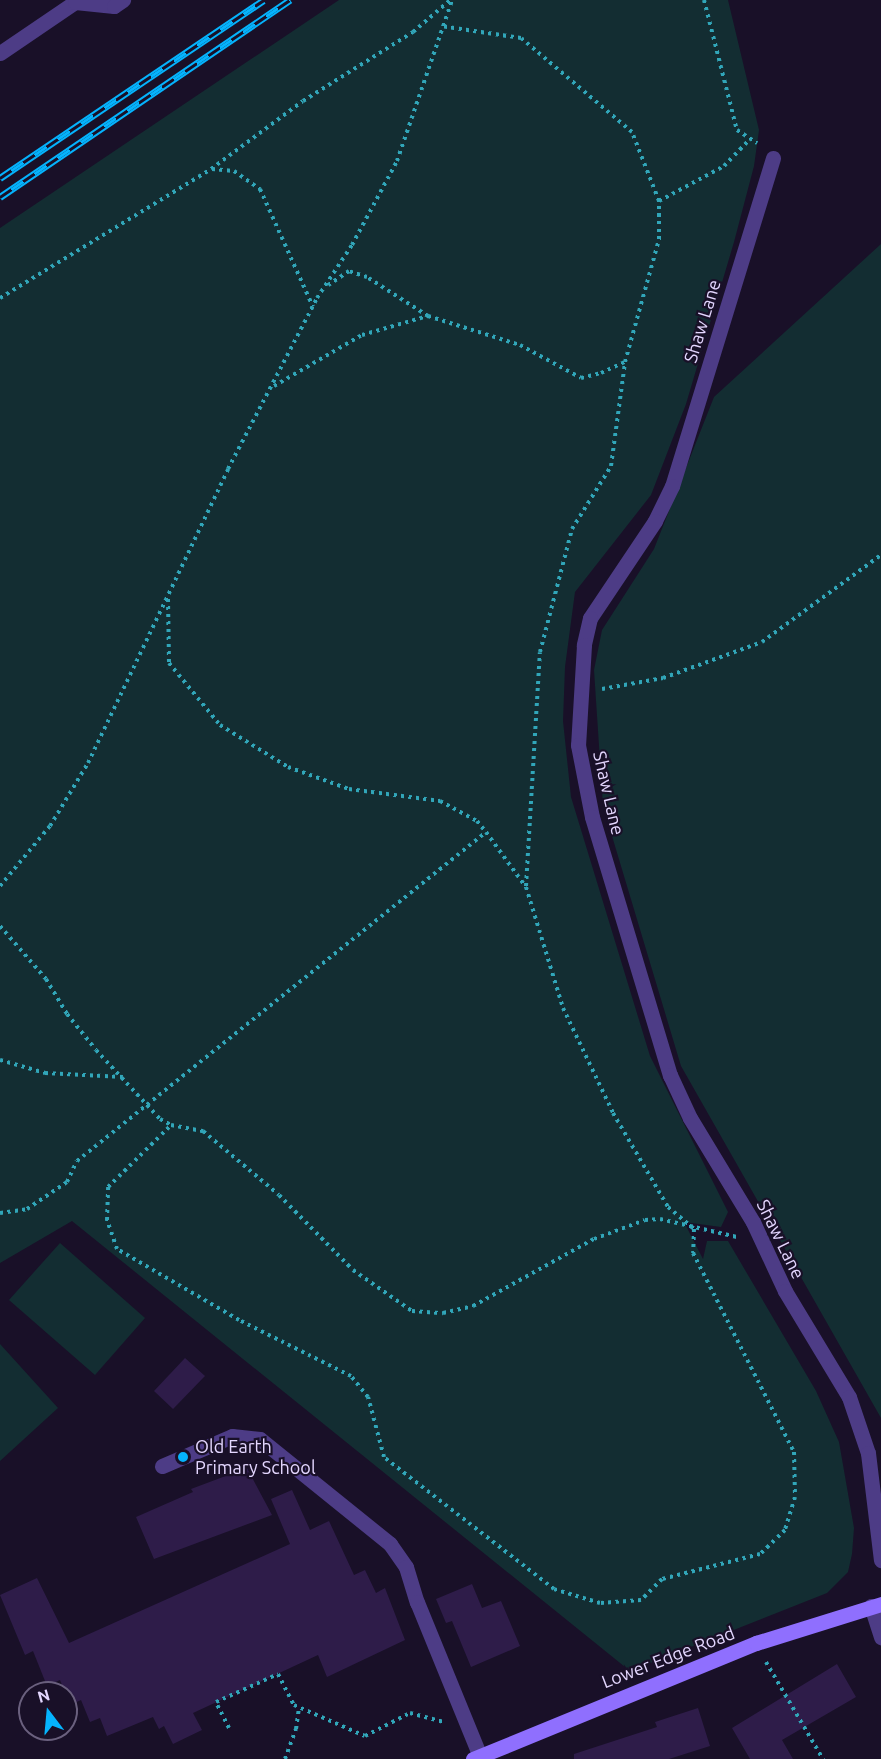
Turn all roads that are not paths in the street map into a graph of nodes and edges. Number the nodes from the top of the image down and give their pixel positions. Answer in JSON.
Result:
{"nodes":[{"id":1,"x":123,"y":0,"type":"edge"},
{"id":2,"x":75,"y":1,"type":"edge"},
{"id":3,"x":0,"y":52,"type":"edge"},
{"id":4,"x":773,"y":158,"type":"road end"},
{"id":5,"x":162,"y":1467,"type":"dead end"},
{"id":6,"x":881,"y":1560,"type":"edge"},
{"id":7,"x":876,"y":1605,"type":"edge"},
{"id":8,"x":881,"y":1637,"type":"edge"},
{"id":9,"x":477,"y":1757,"type":"edge"}],
"edges":[{"from":1,"to":2,"type":"lane"},
{"from":2,"to":3,"type":"lane"},
{"from":4,"to":6,"type":"lane","name":"Shaw Lane"},
{"from":5,"to":9,"type":"lane"},
{"from":7,"to":8,"type":"lane"},
{"from":7,"to":9,"type":"street","name":"Lower Edge Road"}]}
